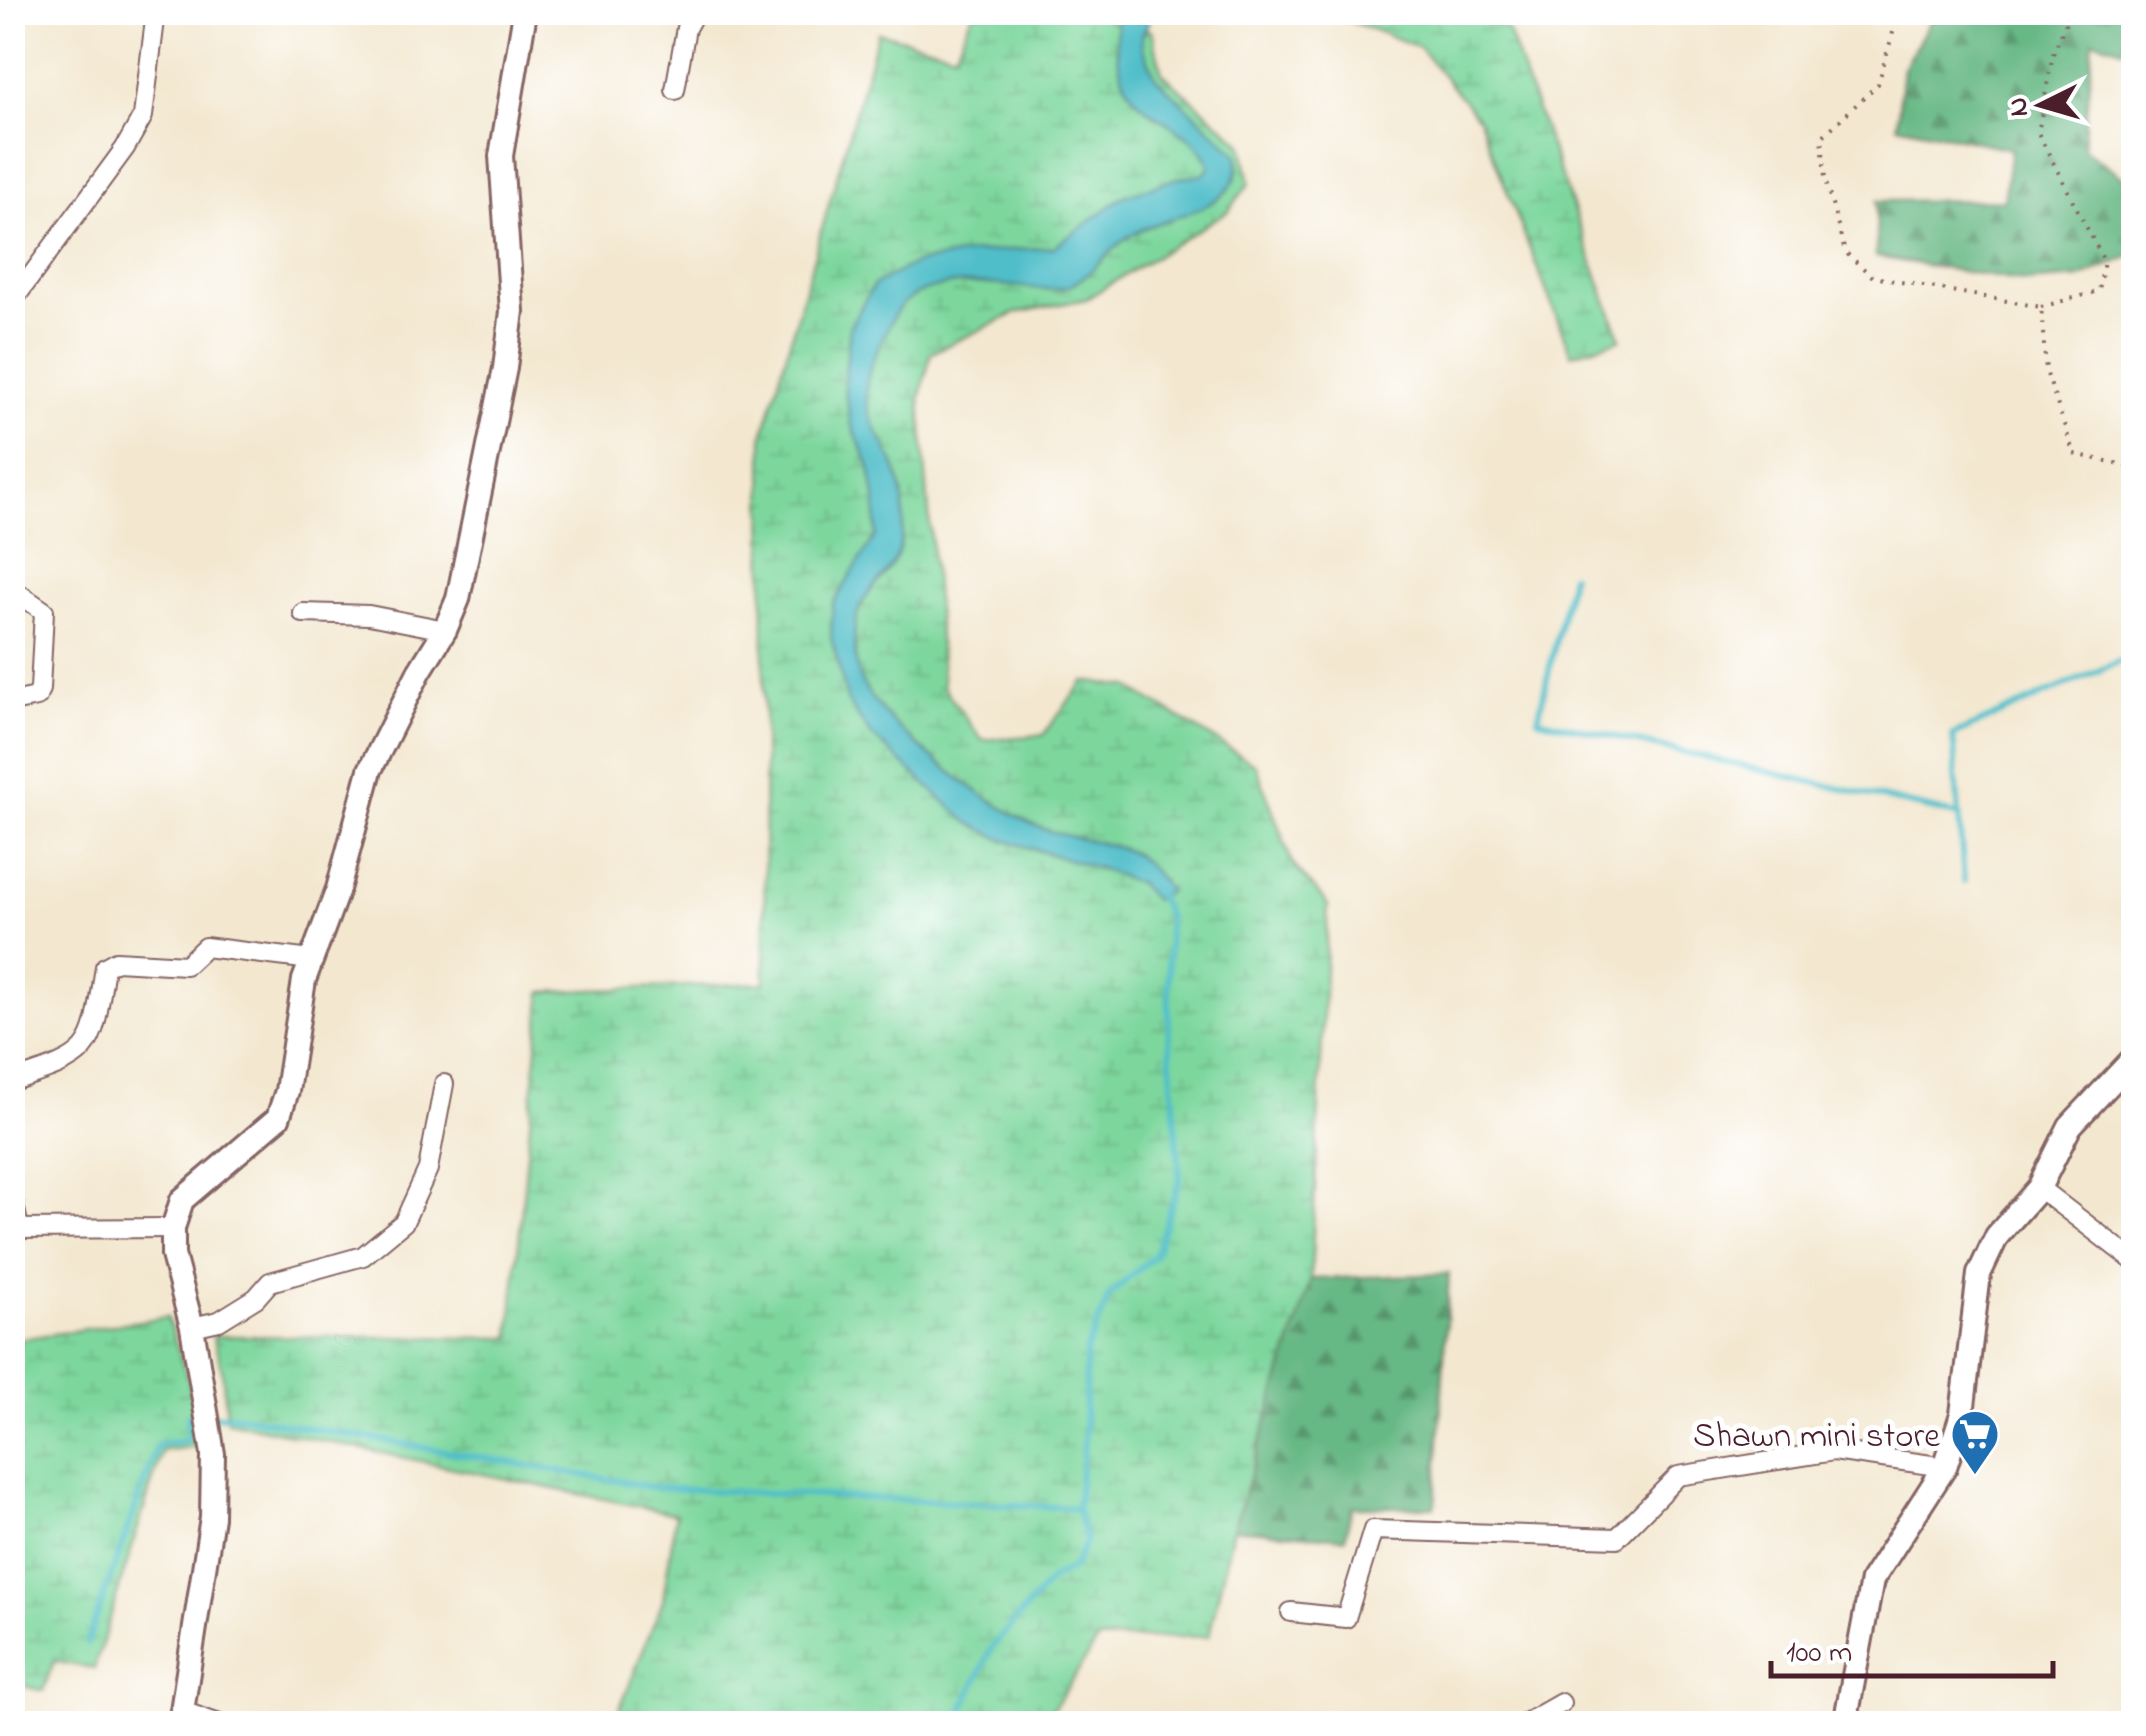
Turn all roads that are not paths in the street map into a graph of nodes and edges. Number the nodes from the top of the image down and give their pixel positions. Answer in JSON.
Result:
{"nodes":[{"id":1,"x":156,"y":12,"type":"edge"},
{"id":2,"x":525,"y":12,"type":"edge"},
{"id":3,"x":695,"y":12,"type":"edge"},
{"id":4,"x":675,"y":90,"type":"dead end"},
{"id":5,"x":12,"y":302,"type":"edge"},
{"id":6,"x":12,"y":588,"type":"edge"},
{"id":7,"x":303,"y":613,"type":"dead end"},
{"id":8,"x":445,"y":630,"type":"junction"},
{"id":9,"x":12,"y":702,"type":"edge"},
{"id":10,"x":312,"y":960,"type":"junction"},
{"id":11,"x":2134,"y":1058,"type":"edge"},
{"id":12,"x":12,"y":1081,"type":"edge"},
{"id":13,"x":444,"y":1084,"type":"dead end"},
{"id":14,"x":2039,"y":1188,"type":"junction"},
{"id":15,"x":12,"y":1195,"type":"edge"},
{"id":16,"x":173,"y":1228,"type":"junction"},
{"id":17,"x":16,"y":1229,"type":"edge"},
{"id":18,"x":2134,"y":1261,"type":"edge"},
{"id":19,"x":193,"y":1333,"type":"junction"},
{"id":20,"x":1944,"y":1467,"type":"junction"},
{"id":21,"x":1292,"y":1612,"type":"dead end"},
{"id":22,"x":1561,"y":1703,"type":"dead end"},
{"id":23,"x":181,"y":1718,"type":"edge"},
{"id":24,"x":219,"y":1724,"type":"edge"},
{"id":25,"x":1524,"y":1724,"type":"edge"},
{"id":26,"x":1845,"y":1724,"type":"edge"}],
"edges":[{"from":1,"to":5,"type":"street"},
{"from":2,"to":8,"type":"street"},
{"from":3,"to":4,"type":"street"},
{"from":6,"to":9,"type":"street"},
{"from":7,"to":8,"type":"street"},
{"from":8,"to":10,"type":"street"},
{"from":10,"to":12,"type":"street"},
{"from":10,"to":16,"type":"street"},
{"from":11,"to":14,"type":"street"},
{"from":13,"to":19,"type":"street"},
{"from":14,"to":18,"type":"street"},
{"from":14,"to":20,"type":"street"},
{"from":15,"to":17,"type":"street"},
{"from":16,"to":17,"type":"street"},
{"from":16,"to":19,"type":"street"},
{"from":19,"to":23,"type":"street"},
{"from":20,"to":21,"type":"street"},
{"from":20,"to":26,"type":"street"},
{"from":22,"to":25,"type":"street"},
{"from":23,"to":24,"type":"street"}]}
